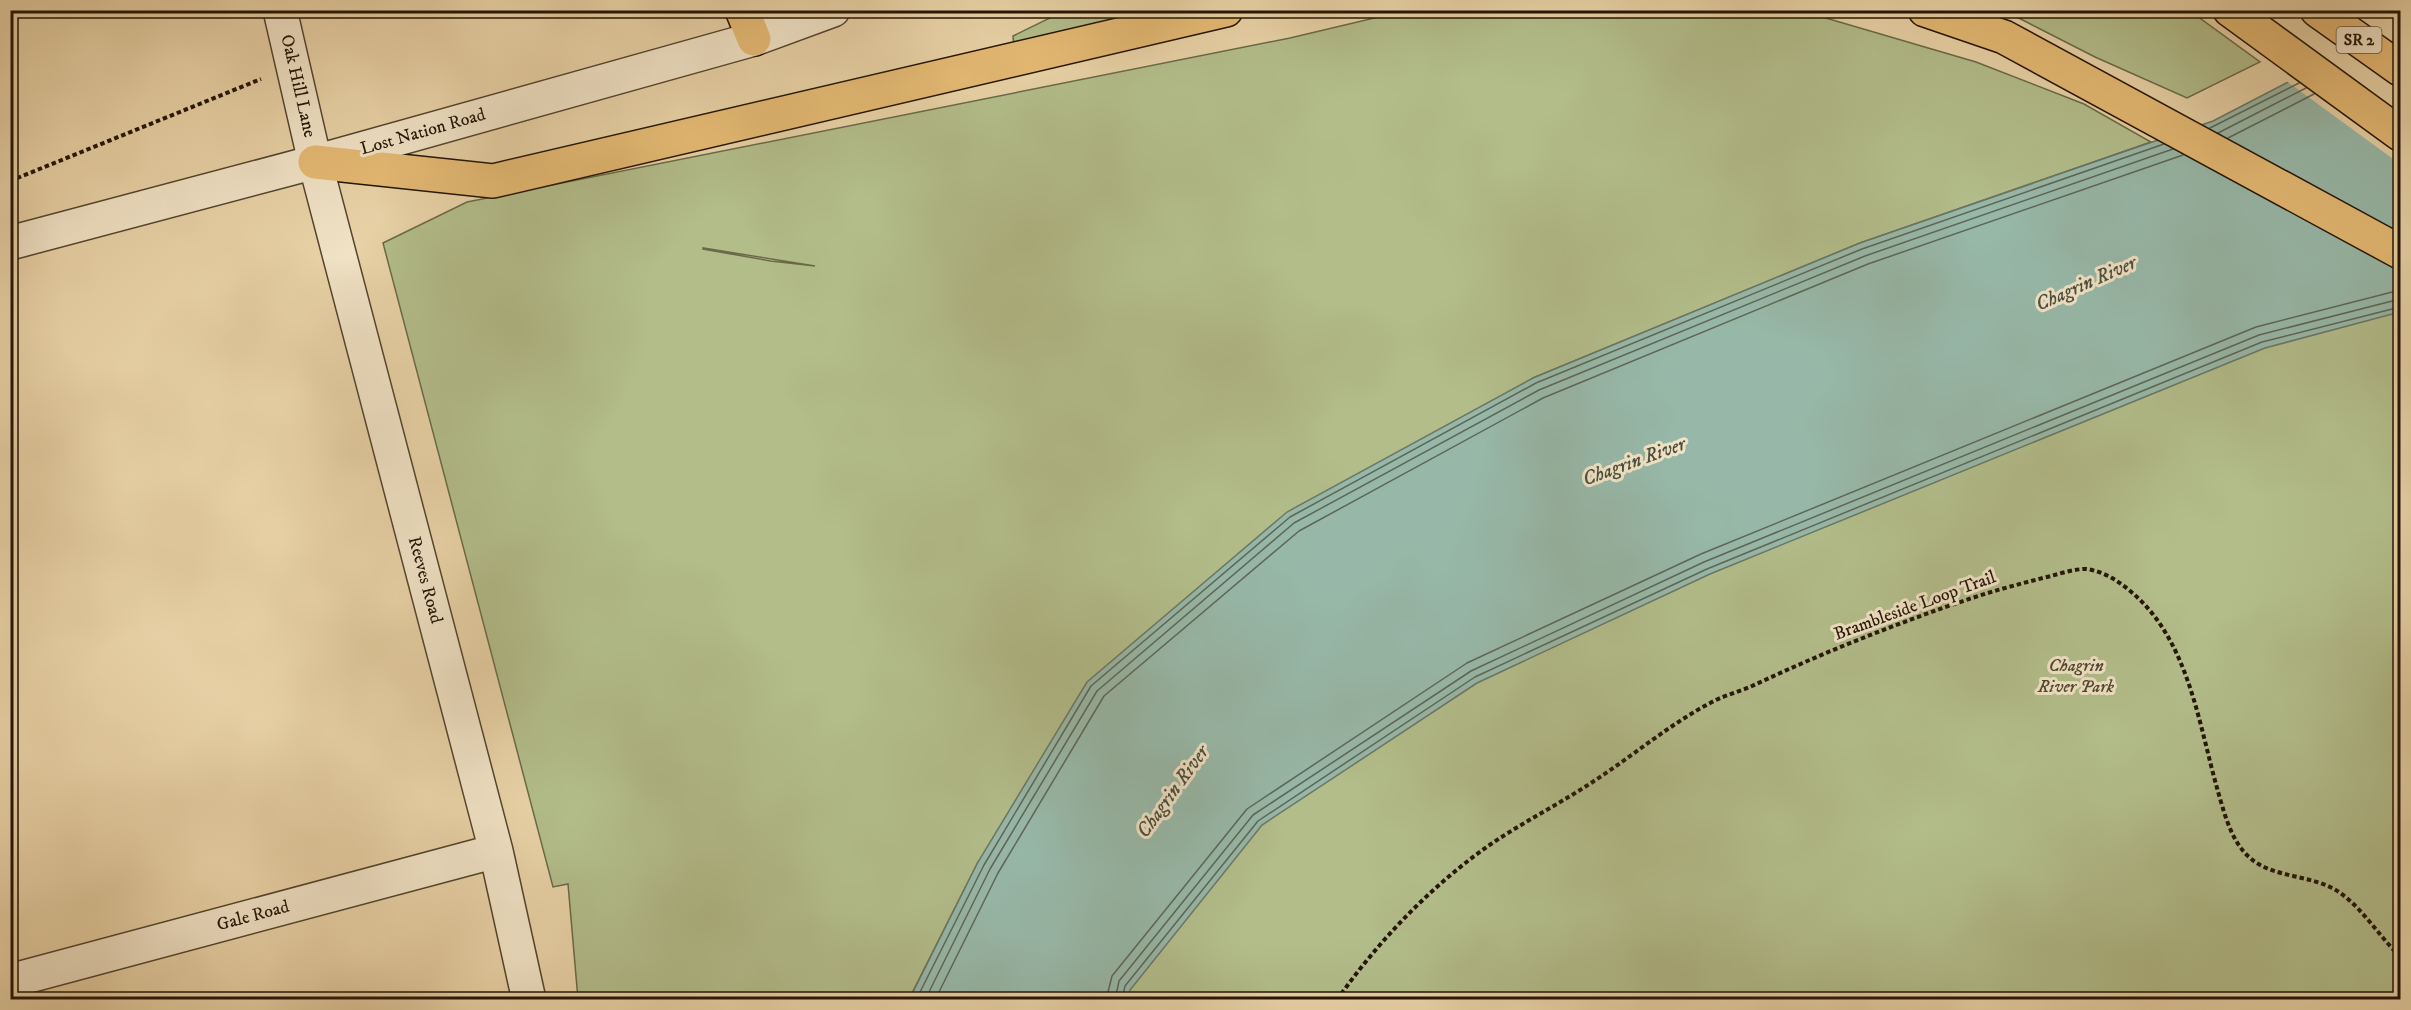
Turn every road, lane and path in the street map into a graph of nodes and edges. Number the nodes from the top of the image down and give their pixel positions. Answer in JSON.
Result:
{"nodes":[{"id":1,"x":280,"y":10,"type":"edge"},
{"id":2,"x":833,"y":10,"type":"edge"},
{"id":3,"x":1226,"y":10,"type":"edge"},
{"id":4,"x":1925,"y":10,"type":"edge"},
{"id":5,"x":2317,"y":10,"type":"edge"},
{"id":6,"x":2234,"y":14,"type":"edge"},
{"id":7,"x":748,"y":25,"type":"edge"},
{"id":8,"x":2400,"y":69,"type":"edge"},
{"id":9,"x":262,"y":79,"type":"dead end"},
{"id":10,"x":2400,"y":134,"type":"edge"},
{"id":11,"x":315,"y":162,"type":"junction"},
{"id":12,"x":10,"y":181,"type":"edge"},
{"id":13,"x":10,"y":243,"type":"edge"},
{"id":14,"x":2400,"y":252,"type":"edge"},
{"id":15,"x":496,"y":851,"type":"junction"},
{"id":16,"x":2400,"y":956,"type":"edge"},
{"id":17,"x":10,"y":981,"type":"edge"},
{"id":18,"x":529,"y":999,"type":"edge"},
{"id":19,"x":1337,"y":999,"type":"edge"}],
"edges":[{"from":1,"to":11,"type":"street","name":"Oak Hill Lane"},
{"from":2,"to":7,"type":"street","name":"Lost Nation Road"},
{"from":3,"to":11,"type":"highway"},
{"from":4,"to":14,"type":"highway"},
{"from":5,"to":8,"type":"highway","number":"SR 2"},
{"from":6,"to":10,"type":"highway"},
{"from":7,"to":11,"type":"street","name":"Lost Nation Road"},
{"from":9,"to":12,"type":"path"},
{"from":11,"to":13,"type":"street","name":"Lost Nation Road"},
{"from":11,"to":15,"type":"street","name":"Reeves Road"},
{"from":15,"to":17,"type":"street","name":"Gale Road"},
{"from":15,"to":18,"type":"street","name":"Reeves Road"},
{"from":16,"to":19,"type":"path","name":"Brambleside Loop Trail"}]}
